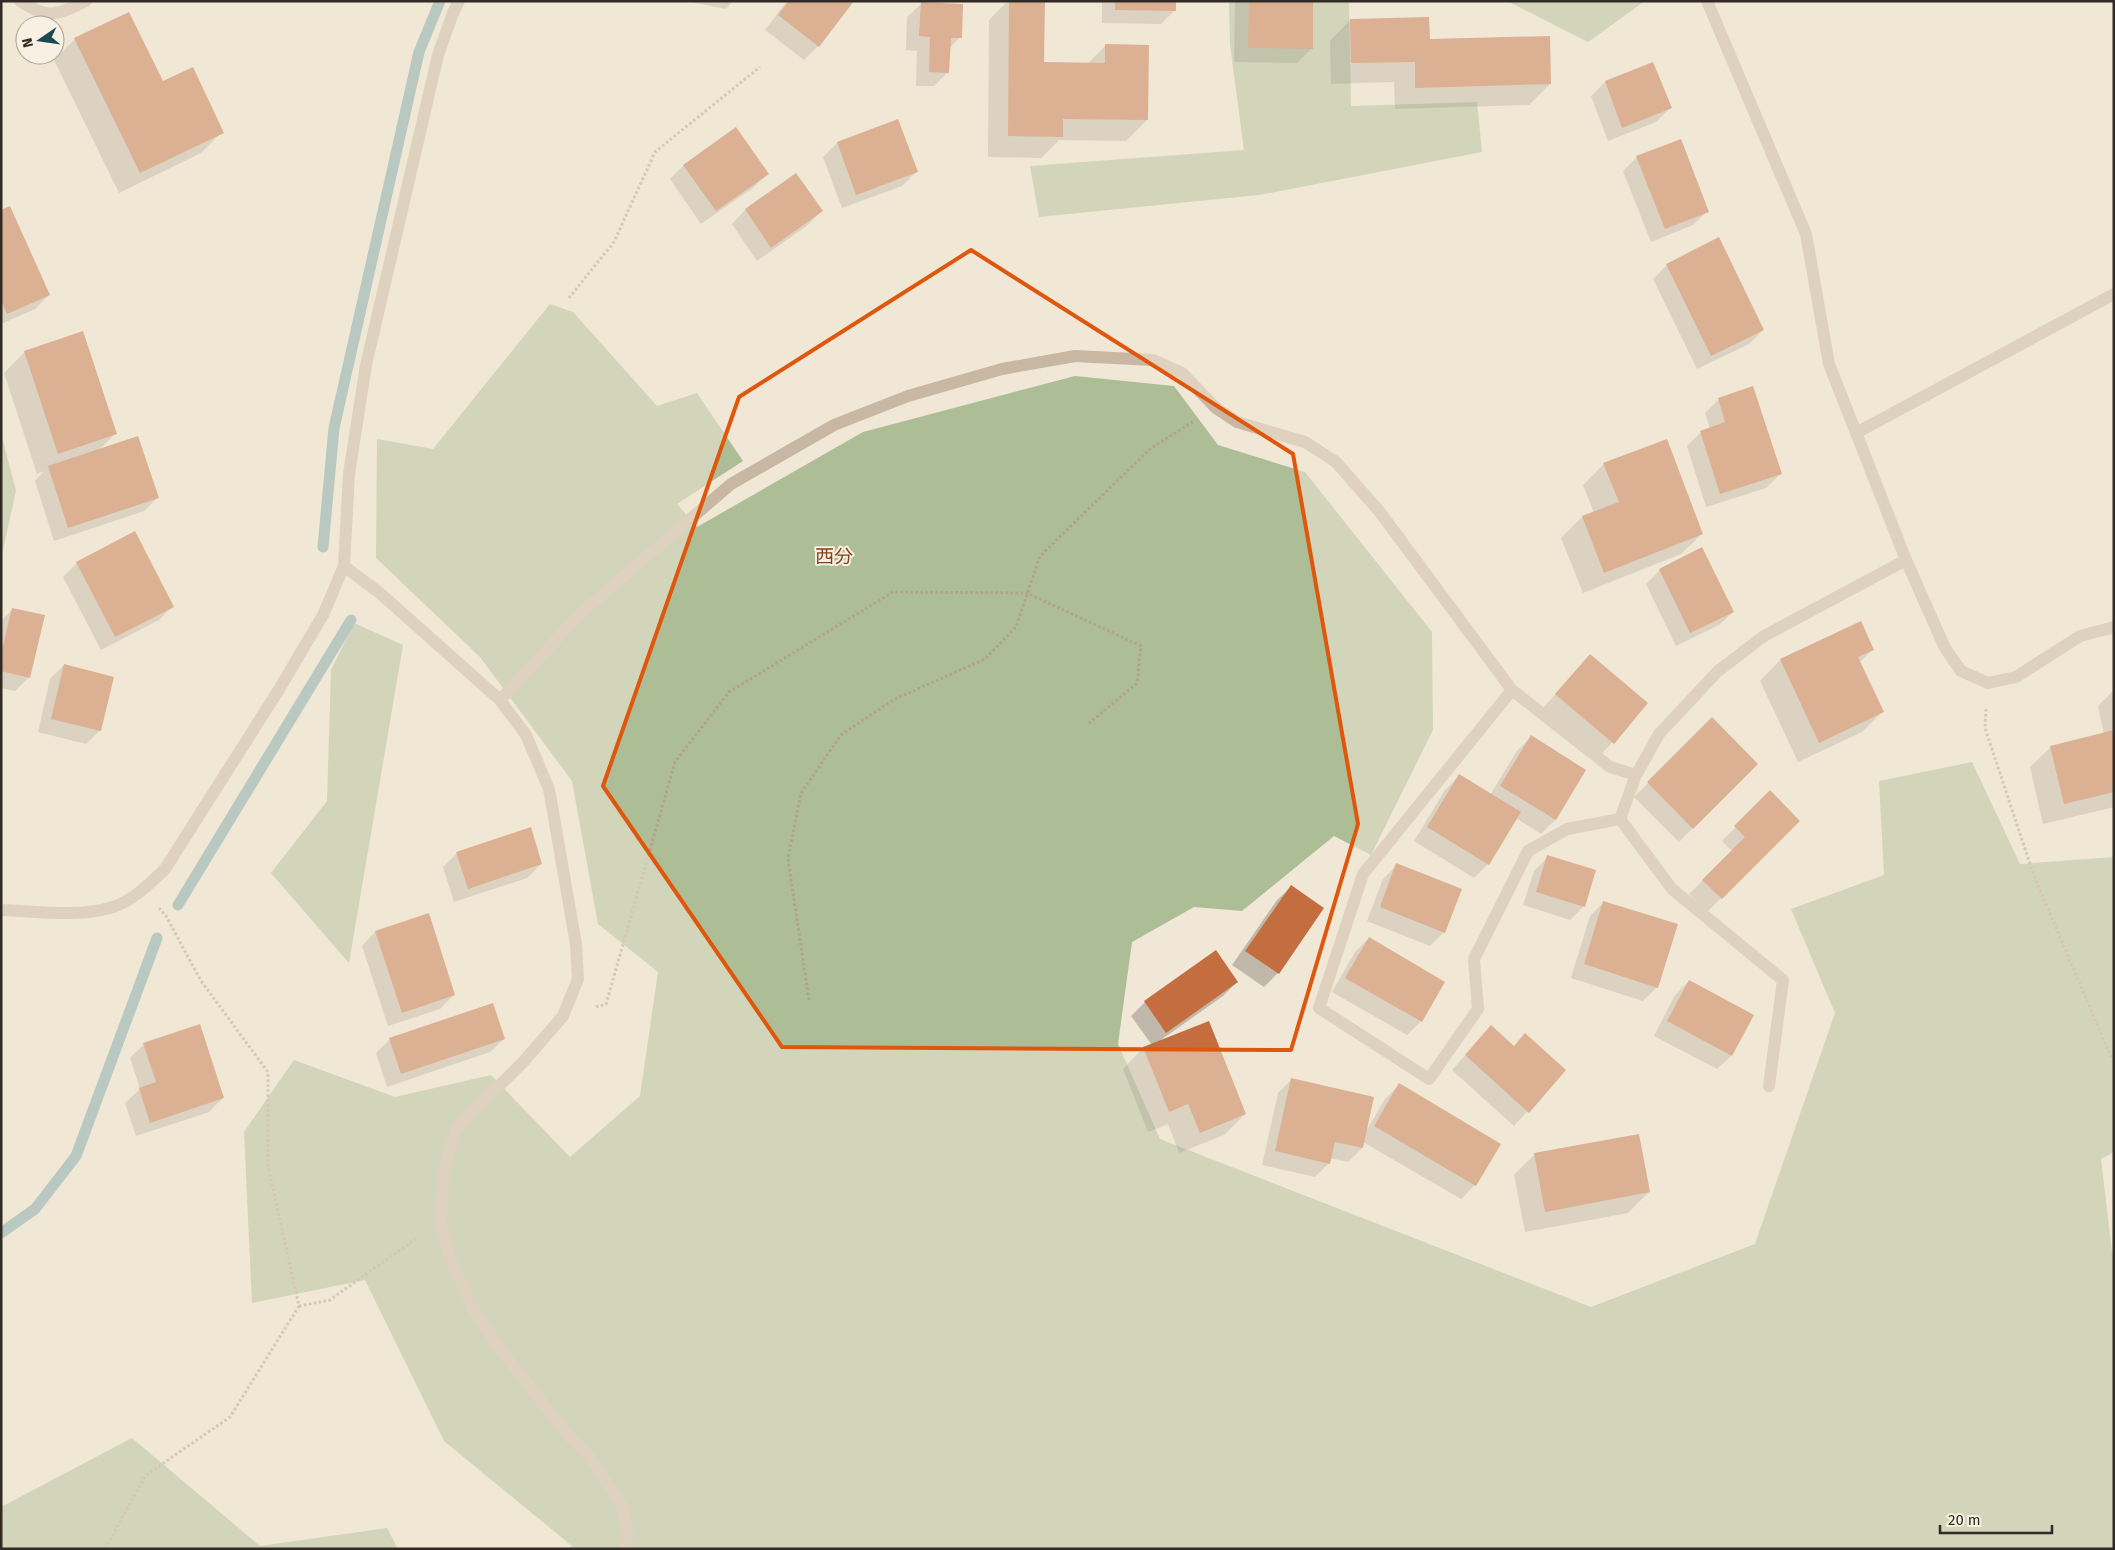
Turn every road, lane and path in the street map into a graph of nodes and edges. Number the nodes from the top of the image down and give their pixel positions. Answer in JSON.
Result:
{"nodes":[{"id":1,"x":20,"y":1,"type":"edge"},
{"id":2,"x":86,"y":1,"type":"edge"},
{"id":3,"x":459,"y":1,"type":"edge"},
{"id":4,"x":1707,"y":1,"type":"edge"},
{"id":5,"x":760,"y":67,"type":"dead end"},
{"id":6,"x":2114,"y":294,"type":"edge"},
{"id":7,"x":570,"y":298,"type":"dead end"},
{"id":8,"x":1216,"y":408,"type":"junction"},
{"id":9,"x":1856,"y":433,"type":"junction"},
{"id":10,"x":1906,"y":560,"type":"junction"},
{"id":11,"x":344,"y":566,"type":"junction"},
{"id":12,"x":1027,"y":593,"type":"junction"},
{"id":13,"x":2114,"y":627,"type":"edge"},
{"id":14,"x":1988,"y":683,"type":"junction"},
{"id":15,"x":1512,"y":690,"type":"junction"},
{"id":16,"x":500,"y":700,"type":"junction"},
{"id":17,"x":1087,"y":724,"type":"dead end"},
{"id":18,"x":1636,"y":775,"type":"junction"},
{"id":19,"x":1620,"y":819,"type":"junction"},
{"id":20,"x":142,"y":891,"type":"junction"},
{"id":21,"x":1,"y":910,"type":"edge"},
{"id":22,"x":809,"y":1000,"type":"dead end"},
{"id":23,"x":563,"y":1016,"type":"junction"},
{"id":24,"x":2114,"y":1064,"type":"edge"},
{"id":25,"x":1769,"y":1086,"type":"dead end"},
{"id":26,"x":441,"y":1221,"type":"junction"},
{"id":27,"x":299,"y":1306,"type":"junction"},
{"id":28,"x":105,"y":1549,"type":"edge"},
{"id":29,"x":625,"y":1549,"type":"edge"}],
"edges":[{"from":1,"to":2,"type":"street"},
{"from":3,"to":11,"type":"street"},
{"from":4,"to":9,"type":"street"},
{"from":5,"to":7,"type":"path"},
{"from":6,"to":9,"type":"street"},
{"from":8,"to":12,"type":"path"},
{"from":8,"to":15,"type":"street"},
{"from":8,"to":16,"type":"street"},
{"from":9,"to":10,"type":"street"},
{"from":10,"to":14,"type":"street"},
{"from":10,"to":18,"type":"street"},
{"from":11,"to":16,"type":"street"},
{"from":11,"to":20,"type":"street"},
{"from":12,"to":17,"type":"path"},
{"from":12,"to":22,"type":"path"},
{"from":12,"to":23,"type":"path"},
{"from":13,"to":14,"type":"street"},
{"from":14,"to":24,"type":"path"},
{"from":15,"to":18,"type":"street"},
{"from":15,"to":19,"type":"street"},
{"from":16,"to":23,"type":"street"},
{"from":18,"to":19,"type":"street"},
{"from":19,"to":25,"type":"street"},
{"from":20,"to":21,"type":"street"},
{"from":20,"to":27,"type":"path"},
{"from":23,"to":26,"type":"street"},
{"from":26,"to":27,"type":"path"},
{"from":26,"to":29,"type":"street"},
{"from":27,"to":28,"type":"path"}]}
